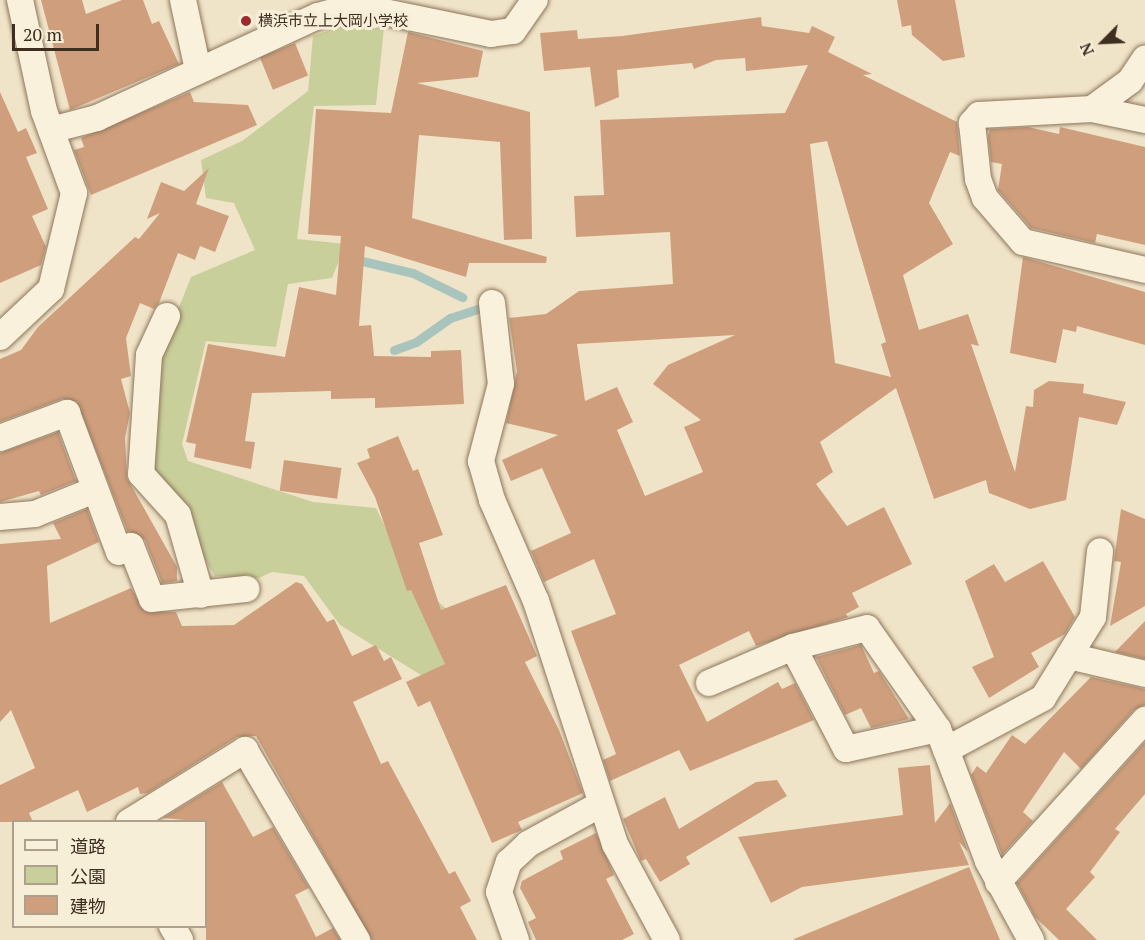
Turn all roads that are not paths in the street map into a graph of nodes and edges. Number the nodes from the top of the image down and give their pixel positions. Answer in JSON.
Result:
{"nodes":[{"id":1,"x":20,"y":0,"type":"edge"},
{"id":2,"x":183,"y":0,"type":"edge"},
{"id":3,"x":535,"y":0,"type":"edge"},
{"id":4,"x":1145,"y":58,"type":"edge"},
{"id":5,"x":198,"y":70,"type":"junction"},
{"id":6,"x":1092,"y":109,"type":"junction"},
{"id":7,"x":1145,"y":120,"type":"edge"},
{"id":8,"x":51,"y":130,"type":"junction"},
{"id":9,"x":1145,"y":270,"type":"edge"},
{"id":10,"x":492,"y":303,"type":"dead end"},
{"id":11,"x":167,"y":316,"type":"dead end"},
{"id":12,"x":0,"y":338,"type":"edge"},
{"id":13,"x":0,"y":438,"type":"edge"},
{"id":14,"x":93,"y":491,"type":"junction"},
{"id":15,"x":0,"y":517,"type":"edge"},
{"id":16,"x":1100,"y":551,"type":"dead end"},
{"id":17,"x":246,"y":590,"type":"dead end"},
{"id":18,"x":201,"y":595,"type":"junction"},
{"id":19,"x":793,"y":647,"type":"junction"},
{"id":20,"x":1069,"y":656,"type":"junction"},
{"id":21,"x":1145,"y":674,"type":"edge"},
{"id":22,"x":709,"y":683,"type":"dead end"},
{"id":23,"x":1145,"y":720,"type":"edge"},
{"id":24,"x":942,"y":740,"type":"junction"},
{"id":25,"x":601,"y":804,"type":"junction"},
{"id":26,"x":132,"y":820,"type":"edge"},
{"id":27,"x":998,"y":882,"type":"junction"},
{"id":28,"x":357,"y":940,"type":"edge"},
{"id":29,"x":516,"y":940,"type":"edge"},
{"id":30,"x":667,"y":940,"type":"edge"},
{"id":31,"x":1031,"y":940,"type":"edge"}],
"edges":[{"from":1,"to":8,"type":"street"},
{"from":2,"to":5,"type":"street"},
{"from":3,"to":5,"type":"street"},
{"from":4,"to":6,"type":"street"},
{"from":5,"to":8,"type":"street"},
{"from":6,"to":7,"type":"street"},
{"from":6,"to":9,"type":"street"},
{"from":8,"to":12,"type":"street"},
{"from":10,"to":25,"type":"street"},
{"from":11,"to":18,"type":"street"},
{"from":13,"to":14,"type":"street"},
{"from":14,"to":15,"type":"street"},
{"from":14,"to":18,"type":"street"},
{"from":16,"to":20,"type":"street"},
{"from":17,"to":18,"type":"street"},
{"from":19,"to":22,"type":"street"},
{"from":19,"to":24,"type":"street"},
{"from":19,"to":24,"type":"street"},
{"from":20,"to":21,"type":"street"},
{"from":20,"to":24,"type":"street"},
{"from":23,"to":27,"type":"street"},
{"from":24,"to":27,"type":"street"},
{"from":25,"to":29,"type":"street"},
{"from":25,"to":30,"type":"street"},
{"from":26,"to":28,"type":"street"},
{"from":27,"to":31,"type":"street"}]}
